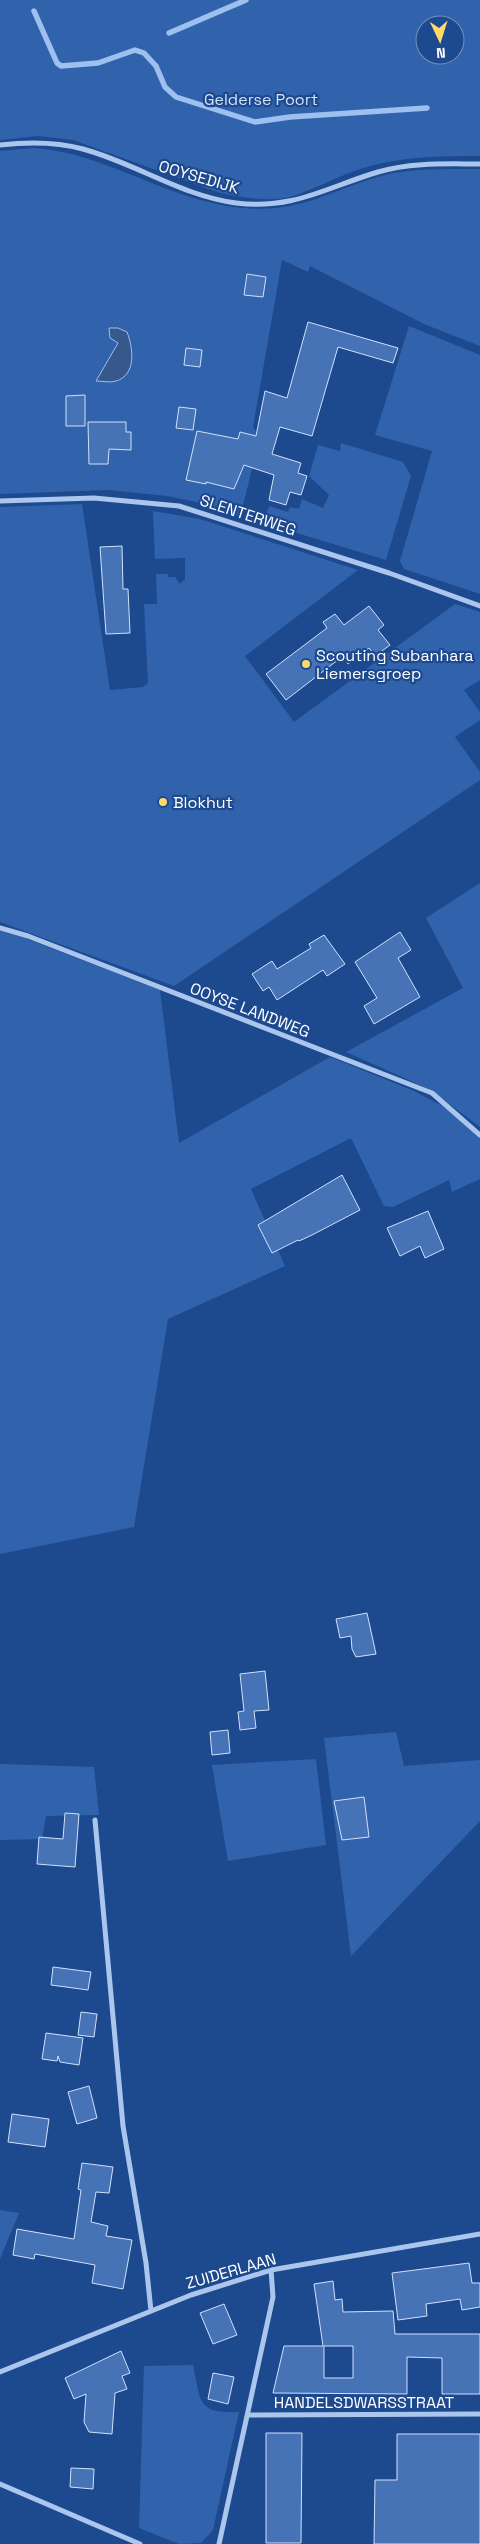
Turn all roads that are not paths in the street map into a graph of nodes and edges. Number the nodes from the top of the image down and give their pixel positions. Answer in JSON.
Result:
{"nodes":[{"id":1,"x":0,"y":145,"type":"edge"},
{"id":2,"x":480,"y":164,"type":"edge"},
{"id":3,"x":0,"y":501,"type":"edge"},
{"id":4,"x":480,"y":606,"type":"edge"},
{"id":5,"x":0,"y":928,"type":"edge"},
{"id":6,"x":480,"y":1135,"type":"edge"},
{"id":7,"x":95,"y":1820,"type":"dead end"},
{"id":8,"x":480,"y":2234,"type":"edge"},
{"id":9,"x":271,"y":2270,"type":"junction"},
{"id":10,"x":151,"y":2311,"type":"junction"},
{"id":11,"x":0,"y":2372,"type":"edge"},
{"id":12,"x":480,"y":2414,"type":"edge"},
{"id":13,"x":248,"y":2415,"type":"junction"},
{"id":14,"x":0,"y":2484,"type":"edge"},
{"id":15,"x":140,"y":2544,"type":"edge"},
{"id":16,"x":219,"y":2544,"type":"edge"}],
"edges":[{"from":1,"to":2,"type":"street","name":"OOYSEDIJK"},
{"from":3,"to":4,"type":"street","name":"SLENTERWEG"},
{"from":5,"to":6,"type":"street","name":"OOYSE LANDWEG"},
{"from":7,"to":10,"type":"street"},
{"from":8,"to":9,"type":"street","name":"ZUIDERLAAN"},
{"from":9,"to":10,"type":"street","name":"ZUIDERLAAN"},
{"from":9,"to":13,"type":"street"},
{"from":10,"to":11,"type":"street","name":"ZUIDERLAAN"},
{"from":12,"to":13,"type":"street","name":"HANDELSDWARSSTRAAT"},
{"from":13,"to":16,"type":"street"},
{"from":14,"to":15,"type":"street"}]}
